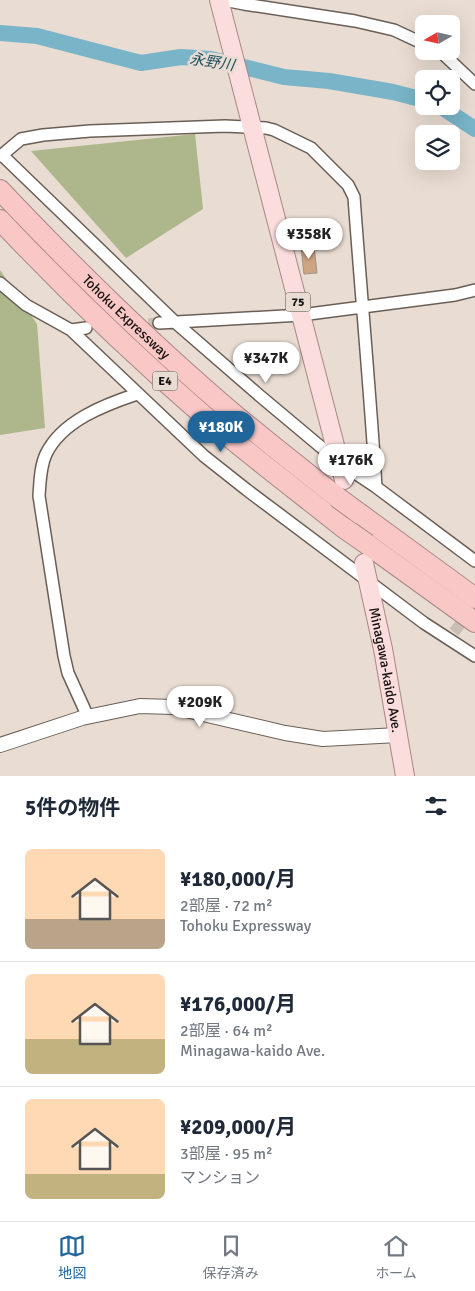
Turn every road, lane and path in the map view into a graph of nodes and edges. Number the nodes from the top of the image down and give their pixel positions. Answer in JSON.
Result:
{"nodes":[{"id":1,"x":221,"y":2,"type":"edge"},
{"id":2,"x":243,"y":2,"type":"edge"},
{"id":3,"x":415,"y":40,"type":"edge"},
{"id":4,"x":450,"y":60,"type":"edge"},
{"id":5,"x":475,"y":84,"type":"edge"},
{"id":6,"x":251,"y":125,"type":"junction"},
{"id":7,"x":1,"y":156,"type":"edge"},
{"id":8,"x":0,"y":190,"type":"edge"},
{"id":9,"x":0,"y":220,"type":"edge"},
{"id":10,"x":0,"y":283,"type":"edge"},
{"id":11,"x":475,"y":290,"type":"edge"},
{"id":12,"x":362,"y":308,"type":"junction"},
{"id":13,"x":301,"y":315,"type":"junction"},
{"id":14,"x":159,"y":323,"type":"tunnel mouth"},
{"id":15,"x":176,"y":323,"type":"junction"},
{"id":16,"x":86,"y":328,"type":"dead end"},
{"id":17,"x":71,"y":330,"type":"junction"},
{"id":18,"x":137,"y":394,"type":"junction"},
{"id":19,"x":340,"y":462,"type":"junction"},
{"id":20,"x":376,"y":487,"type":"junction"},
{"id":21,"x":341,"y":488,"type":"junction"},
{"id":22,"x":475,"y":560,"type":"edge"},
{"id":23,"x":366,"y":562,"type":"junction"},
{"id":24,"x":475,"y":598,"type":"edge"},
{"id":25,"x":475,"y":622,"type":"edge"},
{"id":26,"x":475,"y":656,"type":"edge"},
{"id":27,"x":88,"y":717,"type":"junction"},
{"id":28,"x":398,"y":735,"type":"junction"},
{"id":29,"x":0,"y":745,"type":"edge"},
{"id":30,"x":405,"y":776,"type":"edge"}],
"edges":[{"from":1,"to":2,"type":"street"},
{"from":1,"to":6,"type":"main road","number":"75"},
{"from":2,"to":3,"type":"street"},
{"from":4,"to":5,"type":"street"},
{"from":6,"to":7,"type":"street"},
{"from":6,"to":12,"type":"street"},
{"from":6,"to":13,"type":"main road","number":"75"},
{"from":7,"to":15,"type":"street"},
{"from":8,"to":21,"type":"highway","name":"Tohoku Expressway","number":"E4"},
{"from":9,"to":23,"type":"highway","name":"Tohoku Expressway","number":"E4","bridge":true},
{"from":10,"to":17,"type":"street"},
{"from":11,"to":12,"type":"street"},
{"from":12,"to":13,"type":"street"},
{"from":12,"to":20,"type":"street"},
{"from":13,"to":15,"type":"street"},
{"from":13,"to":19,"type":"main road","number":"75"},
{"from":14,"to":15,"type":"street"},
{"from":15,"to":19,"type":"street"},
{"from":16,"to":17,"type":"street"},
{"from":17,"to":18,"type":"street"},
{"from":18,"to":23,"type":"street"},
{"from":18,"to":27,"type":"street"},
{"from":19,"to":20,"type":"street"},
{"from":19,"to":21,"type":"main road","number":"75"},
{"from":20,"to":22,"type":"street"},
{"from":21,"to":24,"type":"highway","name":"Tohoku Expressway","number":"E4","bridge":true},
{"from":23,"to":25,"type":"highway","name":"Tohoku Expressway","number":"E4"},
{"from":23,"to":26,"type":"street"},
{"from":23,"to":28,"type":"main road","name":"Minagawa-kaido Ave."},
{"from":27,"to":28,"type":"street"},
{"from":27,"to":29,"type":"street"},
{"from":28,"to":30,"type":"main road","name":"Minagawa-kaido Ave."}]}
